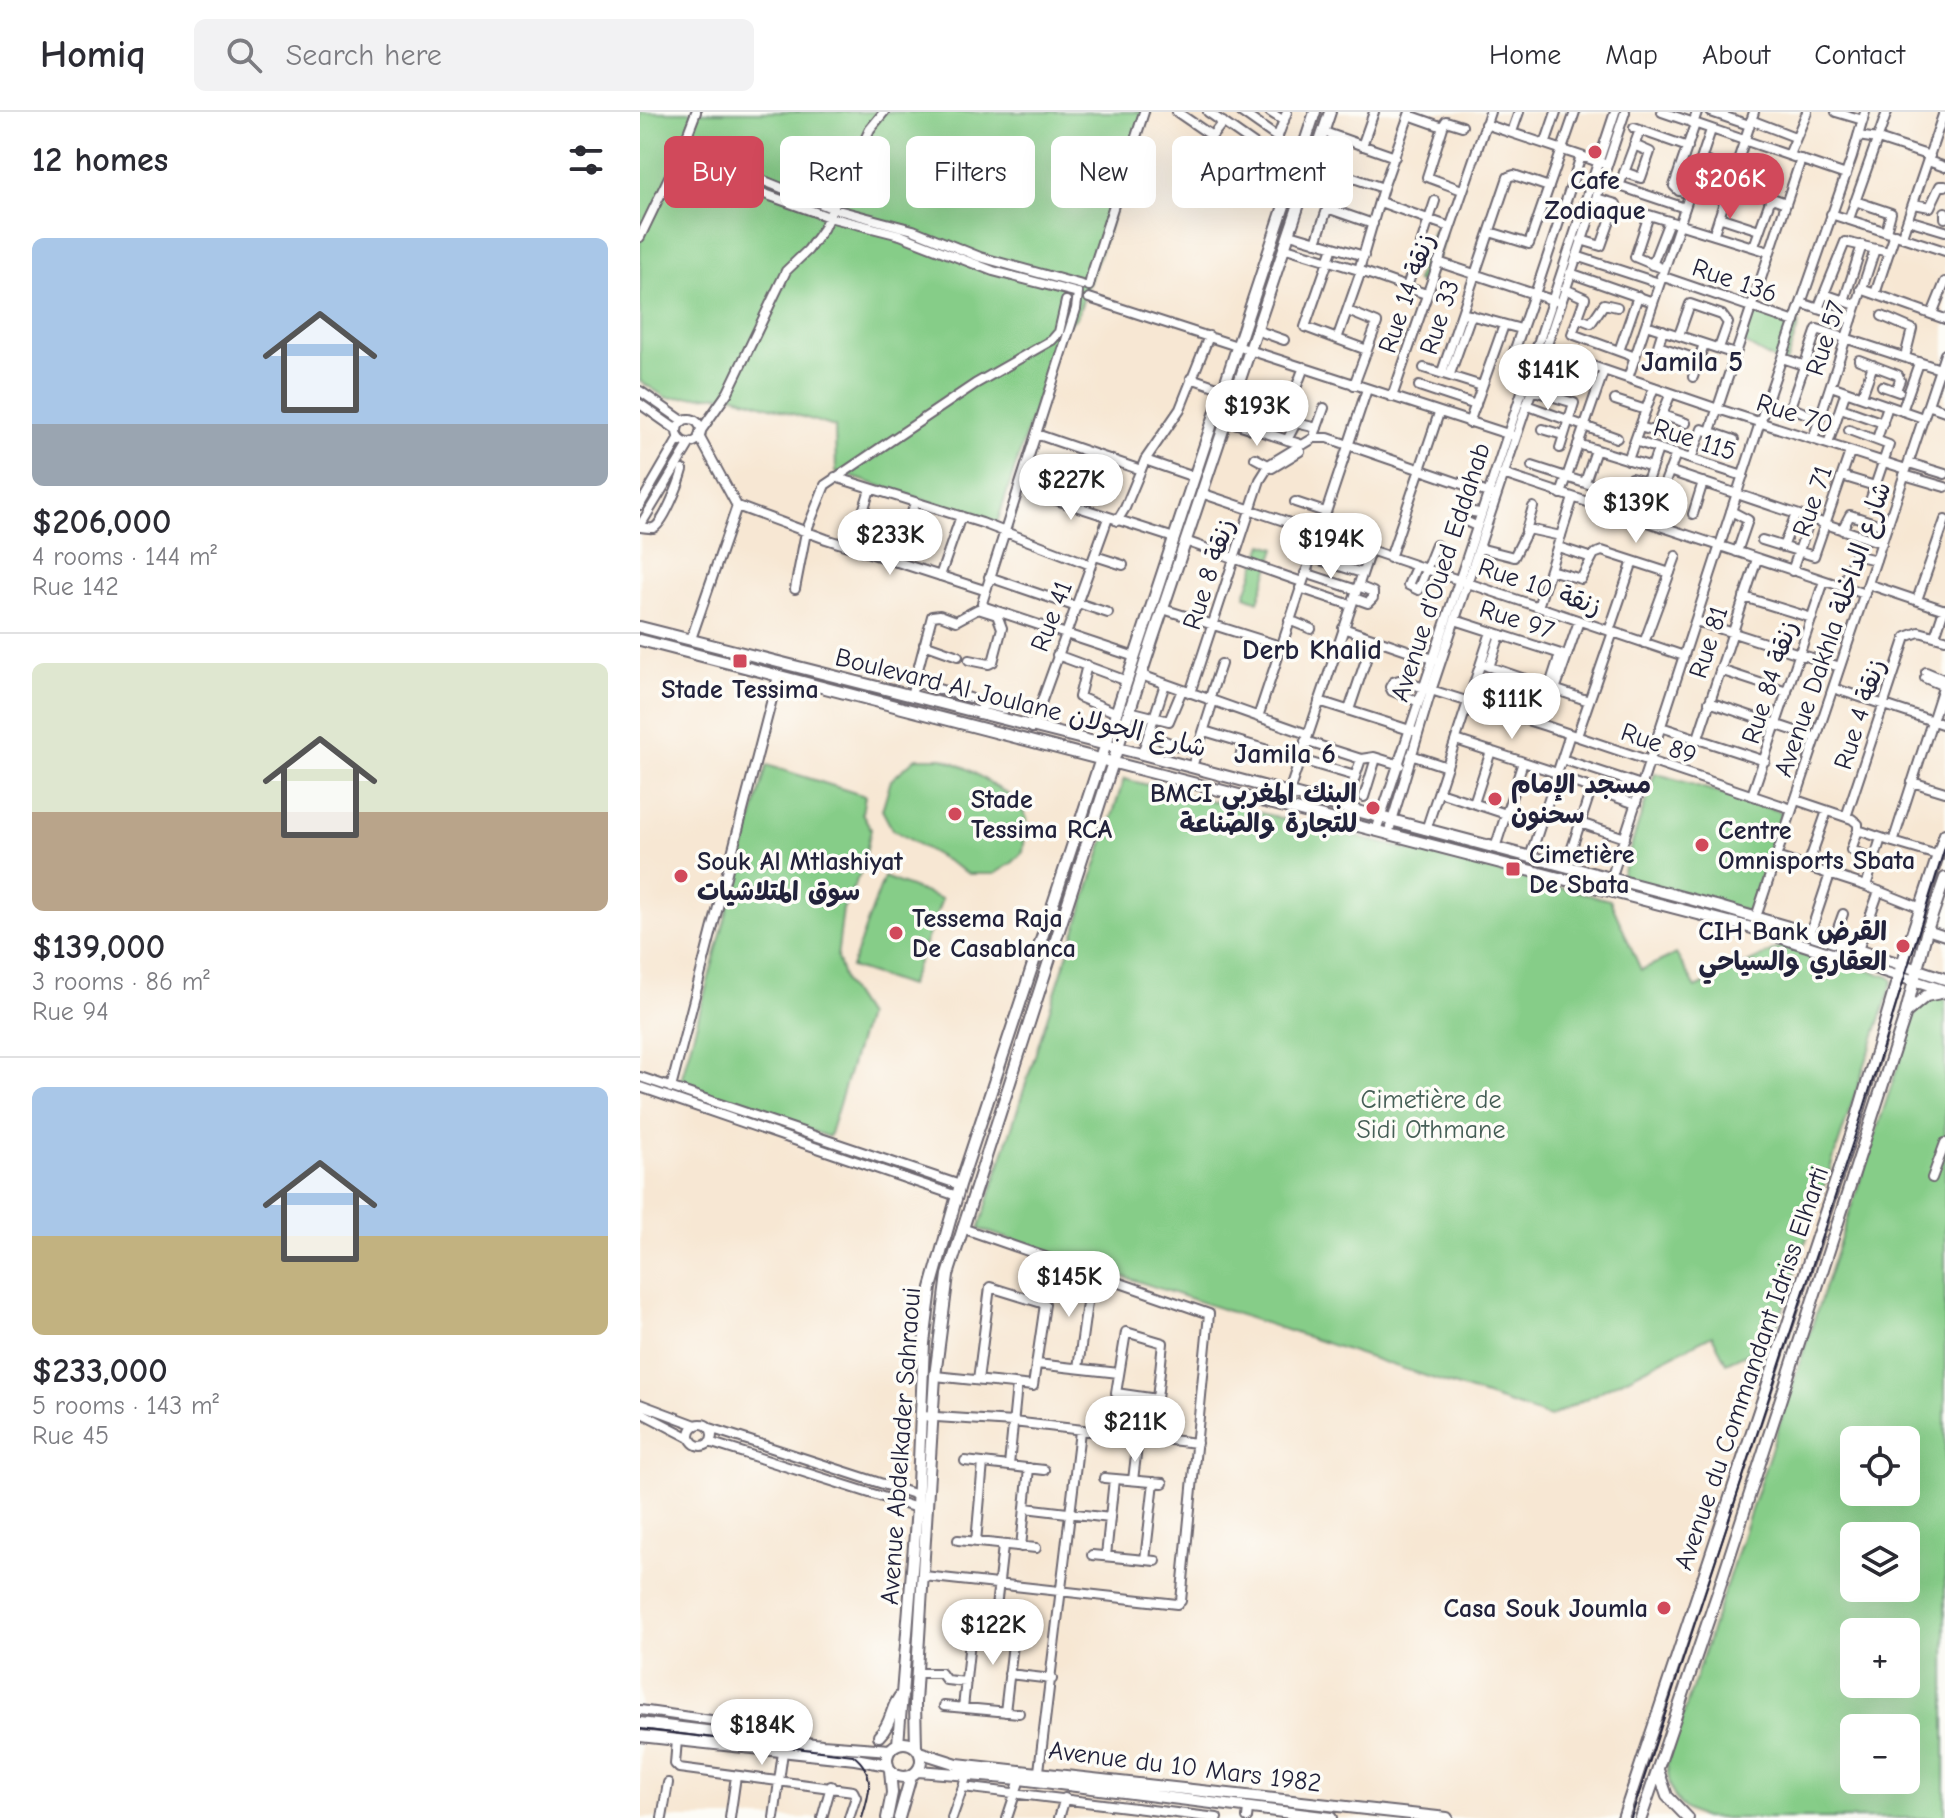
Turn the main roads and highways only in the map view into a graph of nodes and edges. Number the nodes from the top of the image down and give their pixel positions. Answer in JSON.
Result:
{"nodes":[{"id":1,"x":1315,"y":112,"type":"edge"},
{"id":2,"x":1330,"y":112,"type":"edge"},
{"id":3,"x":1180,"y":540,"type":"junction"},
{"id":4,"x":640,"y":627,"type":"edge"},
{"id":5,"x":640,"y":640,"type":"edge"},
{"id":6,"x":1106,"y":745,"type":"junction"},
{"id":7,"x":1118,"y":748,"type":"junction"},
{"id":8,"x":1102,"y":758,"type":"junction"},
{"id":9,"x":1114,"y":761,"type":"junction"},
{"id":10,"x":1945,"y":834,"type":"edge"},
{"id":11,"x":1945,"y":878,"type":"edge"},
{"id":12,"x":1943,"y":892,"type":"edge"},
{"id":13,"x":1716,"y":906,"type":"junction"},
{"id":14,"x":1712,"y":917,"type":"junction"},
{"id":15,"x":1754,"y":923,"type":"junction"},
{"id":16,"x":1901,"y":970,"type":"junction"},
{"id":17,"x":1916,"y":976,"type":"junction"},
{"id":18,"x":1945,"y":979,"type":"edge"},
{"id":19,"x":1945,"y":991,"type":"edge"},
{"id":20,"x":1905,"y":1016,"type":"junction"},
{"id":21,"x":1002,"y":1065,"type":"junction"},
{"id":22,"x":1015,"y":1069,"type":"junction"},
{"id":23,"x":983,"y":1117,"type":"junction"},
{"id":24,"x":997,"y":1122,"type":"junction"},
{"id":25,"x":904,"y":1691,"type":"junction"},
{"id":26,"x":677,"y":1715,"type":"road end"},
{"id":27,"x":691,"y":1717,"type":"road end"},
{"id":28,"x":640,"y":1723,"type":"edge"},
{"id":29,"x":675,"y":1727,"type":"junction"},
{"id":30,"x":690,"y":1729,"type":"junction"},
{"id":31,"x":640,"y":1736,"type":"edge"},
{"id":32,"x":879,"y":1736,"type":"dead end"},
{"id":33,"x":894,"y":1747,"type":"junction"},
{"id":34,"x":918,"y":1750,"type":"junction"},
{"id":35,"x":889,"y":1768,"type":"junction"},
{"id":36,"x":1658,"y":1770,"type":"junction"},
{"id":37,"x":914,"y":1773,"type":"junction"},
{"id":38,"x":1628,"y":1802,"type":"junction"},
{"id":39,"x":1248,"y":1813,"type":"edge"},
{"id":40,"x":887,"y":1818,"type":"edge"},
{"id":41,"x":899,"y":1818,"type":"edge"},
{"id":42,"x":1331,"y":1818,"type":"edge"},
{"id":43,"x":1447,"y":1818,"type":"edge"},
{"id":44,"x":1613,"y":1818,"type":"edge"},
{"id":45,"x":1623,"y":1818,"type":"edge"},
{"id":46,"x":1641,"y":1818,"type":"edge"},
{"id":47,"x":1688,"y":1818,"type":"edge"}],
"edges":[{"from":1,"to":3,"type":"main road"},
{"from":2,"to":3,"type":"main road"},
{"from":3,"to":6,"type":"main road","name":"Avenue Abdelkader Sahraoui"},
{"from":3,"to":7,"type":"main road","name":"Avenue Abdelkader Sahraoui"},
{"from":4,"to":6,"type":"main road","name":"Boulevard Al Joulane شارع الجولان"},
{"from":5,"to":8,"type":"main road","name":"Boulevard Al Joulane شارع الجولان"},
{"from":6,"to":7,"type":"main road","name":"Boulevard Al Joulane شارع الجولان"},
{"from":6,"to":8,"type":"main road","name":"Avenue Abdelkader Sahraoui"},
{"from":7,"to":9,"type":"main road","name":"Avenue Abdelkader Sahraoui"},
{"from":7,"to":13,"type":"main road","name":"Boulevard Al Joulane شارع الجولان"},
{"from":8,"to":9,"type":"main road","name":"Boulevard Al Joulane شارع الجولان"},
{"from":8,"to":21,"type":"main road","name":"Avenue Abdelkader Sahraoui"},
{"from":9,"to":14,"type":"main road","name":"Boulevard Al Joulane شارع الجولان"},
{"from":9,"to":22,"type":"main road","name":"Avenue Abdelkader Sahraoui"},
{"from":10,"to":16,"type":"main road","name":"Avenue du Commandant Idriss Elharti"},
{"from":11,"to":12,"type":"main road","name":"Avenue du Commandant Idriss Elharti"},
{"from":12,"to":17,"type":"main road","name":"Avenue du Commandant Idriss Elharti"},
{"from":13,"to":14,"type":"main road"},
{"from":13,"to":15,"type":"main road","name":"Boulevard Al Joulane شارع الجولان"},
{"from":14,"to":15,"type":"main road","name":"Boulevard Al Joulane شارع الجولان"},
{"from":15,"to":16,"type":"main road","name":"Boulevard Al Joulane شارع الجولان"},
{"from":15,"to":16,"type":"main road","name":"Boulevard Al Joulane شارع الجولان"},
{"from":16,"to":17,"type":"main road","name":"Boulevard Al Joulane شارع الجولان"},
{"from":16,"to":38,"type":"main road","name":"Avenue du Commandant Idriss Elharti"},
{"from":17,"to":18,"type":"main road","name":"Boulevard Al Joulane شارع الجولان"},
{"from":17,"to":19,"type":"main road","name":"Boulevard Al Joulane شارع الجولان"},
{"from":17,"to":20,"type":"main road","name":"Avenue du Commandant Idriss Elharti"},
{"from":19,"to":20,"type":"main road"},
{"from":20,"to":36,"type":"main road","name":"Avenue du Commandant Idriss Elharti"},
{"from":21,"to":22,"type":"main road"},
{"from":21,"to":23,"type":"main road","name":"Avenue Abdelkader Sahraoui"},
{"from":22,"to":24,"type":"main road","name":"Avenue Abdelkader Sahraoui"},
{"from":23,"to":24,"type":"main road"},
{"from":23,"to":25,"type":"main road","name":"Avenue Abdelkader Sahraoui"},
{"from":24,"to":34,"type":"main road","name":"Avenue Abdelkader Sahraoui"},
{"from":25,"to":32,"type":"main road"},
{"from":25,"to":33,"type":"main road","name":"Avenue Abdelkader Sahraoui"},
{"from":26,"to":29,"type":"main road"},
{"from":27,"to":30,"type":"main road"},
{"from":28,"to":29,"type":"main road"},
{"from":29,"to":30,"type":"main road"},
{"from":30,"to":33,"type":"main road"},
{"from":31,"to":35,"type":"main road"},
{"from":33,"to":34,"type":"main road"},
{"from":33,"to":35,"type":"main road"},
{"from":34,"to":37,"type":"main road"},
{"from":34,"to":43,"type":"main road","name":"Avenue du 10 Mars 1982"},
{"from":35,"to":37,"type":"main road"},
{"from":35,"to":40,"type":"main road"},
{"from":36,"to":46,"type":"main road","name":"Avenue du Commandant Idriss Elharti"},
{"from":36,"to":47,"type":"main road"},
{"from":37,"to":39,"type":"main road","name":"Avenue du 10 Mars 1982"},
{"from":37,"to":41,"type":"main road"},
{"from":38,"to":44,"type":"main road"},
{"from":38,"to":45,"type":"main road","name":"Avenue du Commandant Idriss Elharti"},
{"from":39,"to":42,"type":"main road","name":"Avenue du 10 Mars 1982"}]}
